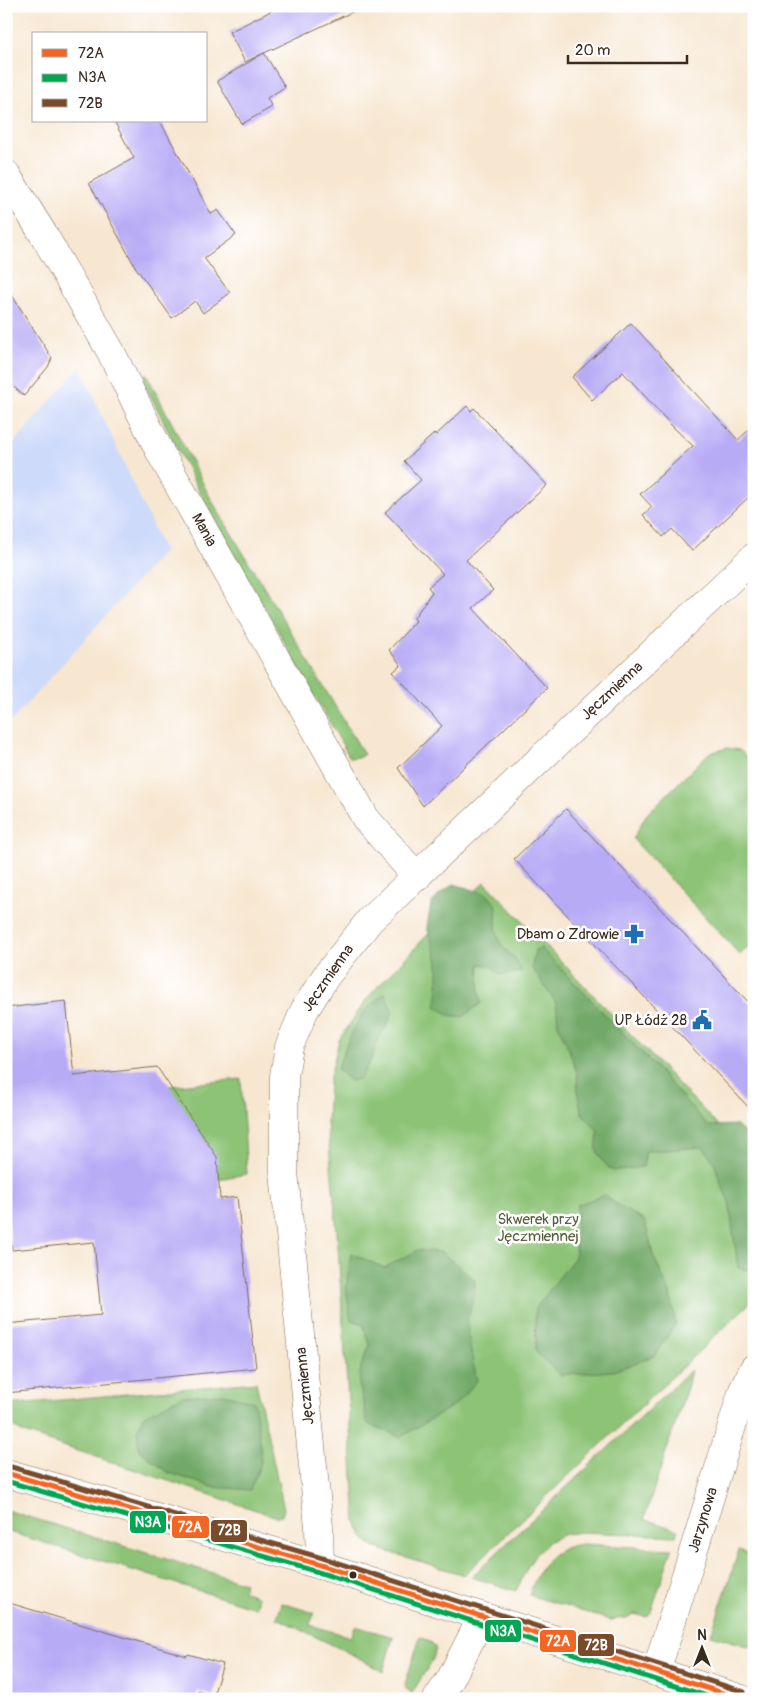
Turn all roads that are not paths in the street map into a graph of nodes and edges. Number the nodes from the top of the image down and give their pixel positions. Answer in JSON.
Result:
{"nodes":[{"id":1,"x":6,"y":174,"type":"edge"},
{"id":2,"x":754,"y":557,"type":"edge"},
{"id":3,"x":417,"y":877,"type":"junction"},
{"id":4,"x":754,"y":1368,"type":"edge"},
{"id":5,"x":6,"y":1473,"type":"edge"},
{"id":6,"x":320,"y":1566,"type":"junction"},
{"id":7,"x":482,"y":1617,"type":"junction"},
{"id":8,"x":656,"y":1672,"type":"junction"},
{"id":9,"x":437,"y":1699,"type":"edge"},
{"id":10,"x":742,"y":1699,"type":"edge"}],
"edges":[{"from":1,"to":3,"type":"street","name":"Mania"},
{"from":2,"to":3,"type":"street","name":"Jęczmienna"},
{"from":3,"to":6,"type":"street","name":"Jęczmienna"},
{"from":4,"to":8,"type":"street","name":"Jarzynowa"},
{"from":5,"to":6,"type":"street"},
{"from":6,"to":7,"type":"street"},
{"from":7,"to":8,"type":"street"},
{"from":7,"to":9,"type":"street"},
{"from":8,"to":10,"type":"street"}]}
